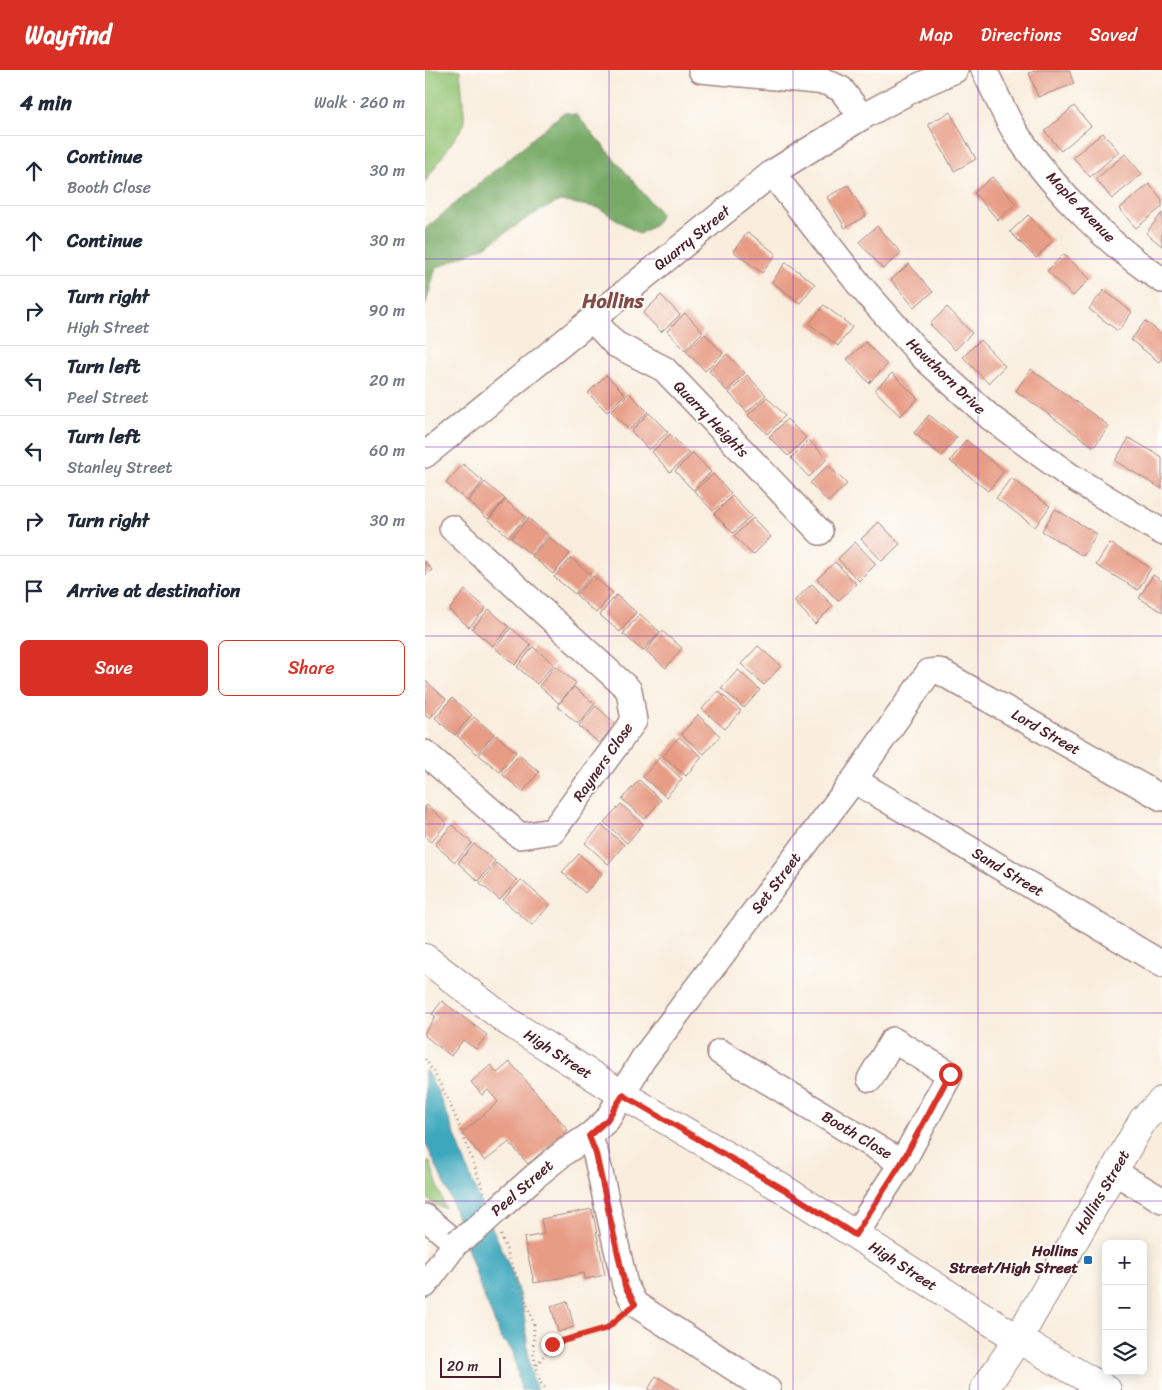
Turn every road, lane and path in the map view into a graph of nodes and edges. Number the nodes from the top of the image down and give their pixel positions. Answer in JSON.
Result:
{"nodes":[{"id":1,"x":701,"y":70,"type":"edge"},
{"id":2,"x":955,"y":70,"type":"edge"},
{"id":3,"x":984,"y":70,"type":"edge"},
{"id":4,"x":862,"y":117,"type":"junction"},
{"id":5,"x":772,"y":173,"type":"junction"},
{"id":6,"x":1162,"y":280,"type":"edge"},
{"id":7,"x":592,"y":319,"type":"junction"},
{"id":8,"x":425,"y":455,"type":"edge"},
{"id":9,"x":451,"y":528,"type":"dead end"},
{"id":10,"x":820,"y":532,"type":"dead end"},
{"id":11,"x":1162,"y":532,"type":"edge"},
{"id":12,"x":929,"y":672,"type":"joint"},
{"id":13,"x":428,"y":762,"type":"edge"},
{"id":14,"x":854,"y":780,"type":"junction"},
{"id":15,"x":1162,"y":798,"type":"edge"},
{"id":16,"x":425,"y":958,"type":"edge"},
{"id":17,"x":1162,"y":964,"type":"edge"},
{"id":18,"x":720,"y":1052,"type":"dead end"},
{"id":19,"x":869,"y":1079,"type":"dead end"},
{"id":20,"x":623,"y":1095,"type":"junction"},
{"id":21,"x":1162,"y":1101,"type":"edge"},
{"id":22,"x":589,"y":1136,"type":"junction"},
{"id":23,"x":902,"y":1162,"type":"junction"},
{"id":24,"x":1114,"y":1172,"type":"junction"},
{"id":25,"x":1162,"y":1200,"type":"edge"},
{"id":26,"x":425,"y":1217,"type":"edge"},
{"id":27,"x":855,"y":1235,"type":"junction"},
{"id":28,"x":456,"y":1243,"type":"junction"},
{"id":29,"x":425,"y":1285,"type":"edge"},
{"id":30,"x":635,"y":1304,"type":"junction"},
{"id":31,"x":1018,"y":1339,"type":"junction"},
{"id":32,"x":536,"y":1366,"type":"dead end"},
{"id":33,"x":768,"y":1390,"type":"edge"},
{"id":34,"x":984,"y":1390,"type":"edge"},
{"id":35,"x":1107,"y":1390,"type":"edge"}],
"edges":[{"from":1,"to":4,"type":"street"},
{"from":2,"to":4,"type":"street","name":"Quarry Street"},
{"from":3,"to":6,"type":"street","name":"Maple Avenue"},
{"from":4,"to":5,"type":"street","name":"Quarry Street"},
{"from":5,"to":7,"type":"street","name":"Quarry Street"},
{"from":5,"to":11,"type":"street","name":"Hawthorn Drive"},
{"from":7,"to":8,"type":"street","name":"Quarry Street"},
{"from":7,"to":10,"type":"street","name":"Quarry Heights"},
{"from":9,"to":13,"type":"street","name":"Rayners Close"},
{"from":12,"to":14,"type":"street","name":"Set Street"},
{"from":12,"to":15,"type":"street","name":"Lord Street"},
{"from":14,"to":17,"type":"street","name":"Sand Street"},
{"from":14,"to":20,"type":"street","name":"Set Street"},
{"from":16,"to":20,"type":"main road","name":"High Street"},
{"from":18,"to":23,"type":"street","name":"Booth Close"},
{"from":19,"to":23,"type":"street","name":"Booth Close"},
{"from":20,"to":22,"type":"street","name":"Peel Street"},
{"from":20,"to":27,"type":"main road","name":"High Street"},
{"from":21,"to":24,"type":"main road","name":"Hollins Street"},
{"from":22,"to":28,"type":"street","name":"Peel Street","bridge":true},
{"from":22,"to":30,"type":"street"},
{"from":23,"to":27,"type":"street"},
{"from":24,"to":25,"type":"street"},
{"from":24,"to":31,"type":"main road","name":"Hollins Street"},
{"from":26,"to":28,"type":"street"},
{"from":27,"to":31,"type":"main road","name":"High Street"},
{"from":28,"to":29,"type":"street","name":"Peel Street"},
{"from":30,"to":32,"type":"path"},
{"from":30,"to":33,"type":"street"},
{"from":31,"to":34,"type":"main road","name":"Hollins Street"},
{"from":31,"to":35,"type":"main road","name":"High Street"}]}
